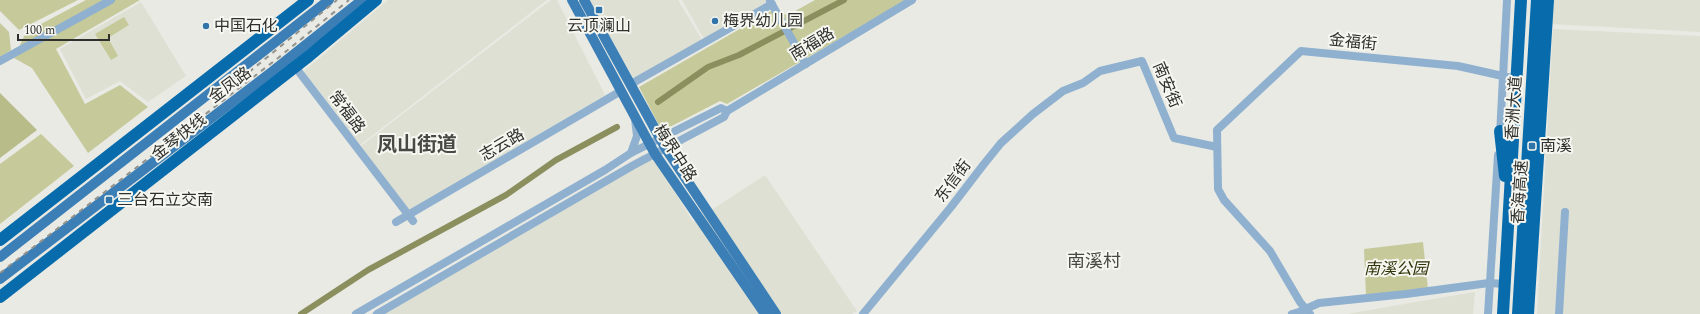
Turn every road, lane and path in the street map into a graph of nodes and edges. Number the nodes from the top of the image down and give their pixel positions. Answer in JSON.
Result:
{"nodes":[{"id":1,"x":111,"y":0,"type":"edge"},
{"id":2,"x":308,"y":0,"type":"edge"},
{"id":3,"x":329,"y":0,"type":"edge"},
{"id":4,"x":362,"y":0,"type":"edge"},
{"id":5,"x":376,"y":0,"type":"edge"},
{"id":6,"x":572,"y":0,"type":"edge"},
{"id":7,"x":584,"y":0,"type":"edge"},
{"id":8,"x":912,"y":0,"type":"edge"},
{"id":9,"x":1507,"y":0,"type":"edge"},
{"id":10,"x":1521,"y":0,"type":"edge"},
{"id":11,"x":1533,"y":0,"type":"edge"},
{"id":12,"x":1537,"y":0,"type":"edge"},
{"id":13,"x":1548,"y":0,"type":"edge"},
{"id":14,"x":771,"y":2,"type":"edge"},
{"id":15,"x":289,"y":59,"type":"junction"},
{"id":16,"x":0,"y":61,"type":"edge"},
{"id":17,"x":806,"y":64,"type":"junction"},
{"id":18,"x":621,"y":66,"type":"junction"},
{"id":19,"x":611,"y":72,"type":"junction"},
{"id":20,"x":1503,"y":78,"type":"junction"},
{"id":21,"x":1516,"y":79,"type":"junction"},
{"id":22,"x":1082,"y":83,"type":"joint"},
{"id":23,"x":631,"y":84,"type":"junction"},
{"id":24,"x":621,"y":91,"type":"junction"},
{"id":25,"x":727,"y":111,"type":"junction"},
{"id":26,"x":635,"y":118,"type":"junction"},
{"id":27,"x":1500,"y":131,"type":"junction"},
{"id":28,"x":660,"y":138,"type":"junction"},
{"id":29,"x":650,"y":143,"type":"junction"},
{"id":30,"x":1217,"y":147,"type":"junction"},
{"id":31,"x":666,"y":148,"type":"junction"},
{"id":32,"x":631,"y":153,"type":"junction"},
{"id":33,"x":655,"y":154,"type":"junction"},
{"id":34,"x":1509,"y":207,"type":"junction"},
{"id":35,"x":1565,"y":212,"type":"dead end"},
{"id":36,"x":411,"y":218,"type":"junction"},
{"id":37,"x":396,"y":222,"type":"dead end"},
{"id":38,"x":0,"y":240,"type":"edge"},
{"id":39,"x":0,"y":257,"type":"edge"},
{"id":40,"x":0,"y":279,"type":"edge"},
{"id":41,"x":1489,"y":283,"type":"junction"},
{"id":42,"x":1505,"y":284,"type":"junction"},
{"id":43,"x":0,"y":297,"type":"edge"},
{"id":44,"x":370,"y":306,"type":"junction"},
{"id":45,"x":1308,"y":311,"type":"edge"},
{"id":46,"x":356,"y":314,"type":"edge"},
{"id":47,"x":377,"y":314,"type":"edge"},
{"id":48,"x":765,"y":314,"type":"edge"},
{"id":49,"x":776,"y":314,"type":"edge"},
{"id":50,"x":863,"y":314,"type":"edge"},
{"id":51,"x":1292,"y":314,"type":"edge"},
{"id":52,"x":1488,"y":314,"type":"edge"},
{"id":53,"x":1503,"y":314,"type":"edge"},
{"id":54,"x":1516,"y":314,"type":"edge"},
{"id":55,"x":1528,"y":314,"type":"edge"},
{"id":56,"x":1560,"y":314,"type":"edge"}],
"edges":[{"from":1,"to":16,"type":"street"},
{"from":2,"to":38,"type":"highway","name":"金琴快线"},
{"from":3,"to":39,"type":"main road","name":"金凤路"},
{"from":4,"to":15,"type":"main road","name":"金凤路"},
{"from":5,"to":43,"type":"highway","name":"金琴快线","bridge":true},
{"from":6,"to":19,"type":"main road","name":"梅界中路"},
{"from":7,"to":18,"type":"main road","name":"梅界中路"},
{"from":8,"to":17,"type":"street","name":"南福路"},
{"from":9,"to":20,"type":"street"},
{"from":10,"to":21,"type":"highway","name":"香洲大道"},
{"from":11,"to":54,"type":"highway","name":"香海高速"},
{"from":12,"to":54,"type":"highway","name":"香洲大道"},
{"from":13,"to":55,"type":"highway","name":"香海高速"},
{"from":14,"to":17,"type":"street"},
{"from":14,"to":23,"type":"street"},
{"from":15,"to":36,"type":"street","name":"常福路"},
{"from":15,"to":40,"type":"main road","name":"金凤路"},
{"from":17,"to":25,"type":"street","name":"南福路"},
{"from":18,"to":19,"type":"street"},
{"from":18,"to":23,"type":"main road","name":"梅界中路"},
{"from":19,"to":24,"type":"main road","name":"梅界中路"},
{"from":20,"to":21,"type":"street","name":"金福街"},
{"from":20,"to":27,"type":"street"},
{"from":20,"to":30,"type":"street","name":"金福街"},
{"from":21,"to":34,"type":"highway","name":"香洲大道"},
{"from":22,"to":30,"type":"street","name":"南安街"},
{"from":22,"to":50,"type":"street","name":"东信街"},
{"from":23,"to":28,"type":"main road","name":"梅界中路"},
{"from":24,"to":26,"type":"main road","name":"梅界中路"},
{"from":24,"to":36,"type":"street","name":"志云路"},
{"from":25,"to":28,"type":"street"},
{"from":25,"to":31,"type":"street"},
{"from":26,"to":29,"type":"main road","name":"梅界中路"},
{"from":26,"to":32,"type":"street"},
{"from":27,"to":34,"type":"highway"},
{"from":27,"to":41,"type":"street"},
{"from":28,"to":29,"type":"street"},
{"from":28,"to":31,"type":"main road","name":"梅界中路"},
{"from":29,"to":32,"type":"street"},
{"from":29,"to":33,"type":"main road","name":"梅界中路"},
{"from":30,"to":45,"type":"street"},
{"from":31,"to":33,"type":"street"},
{"from":31,"to":49,"type":"main road","name":"梅界中路"},
{"from":32,"to":44,"type":"street"},
{"from":33,"to":47,"type":"street"},
{"from":33,"to":48,"type":"main road","name":"梅界中路"},
{"from":34,"to":42,"type":"highway","name":"香洲大道"},
{"from":35,"to":56,"type":"street"},
{"from":36,"to":37,"type":"street","name":"志云路"},
{"from":41,"to":42,"type":"street"},
{"from":41,"to":45,"type":"street"},
{"from":41,"to":52,"type":"street"},
{"from":42,"to":53,"type":"highway","name":"香洲大道"},
{"from":44,"to":46,"type":"street"},
{"from":44,"to":47,"type":"street"},
{"from":45,"to":51,"type":"street"}]}
